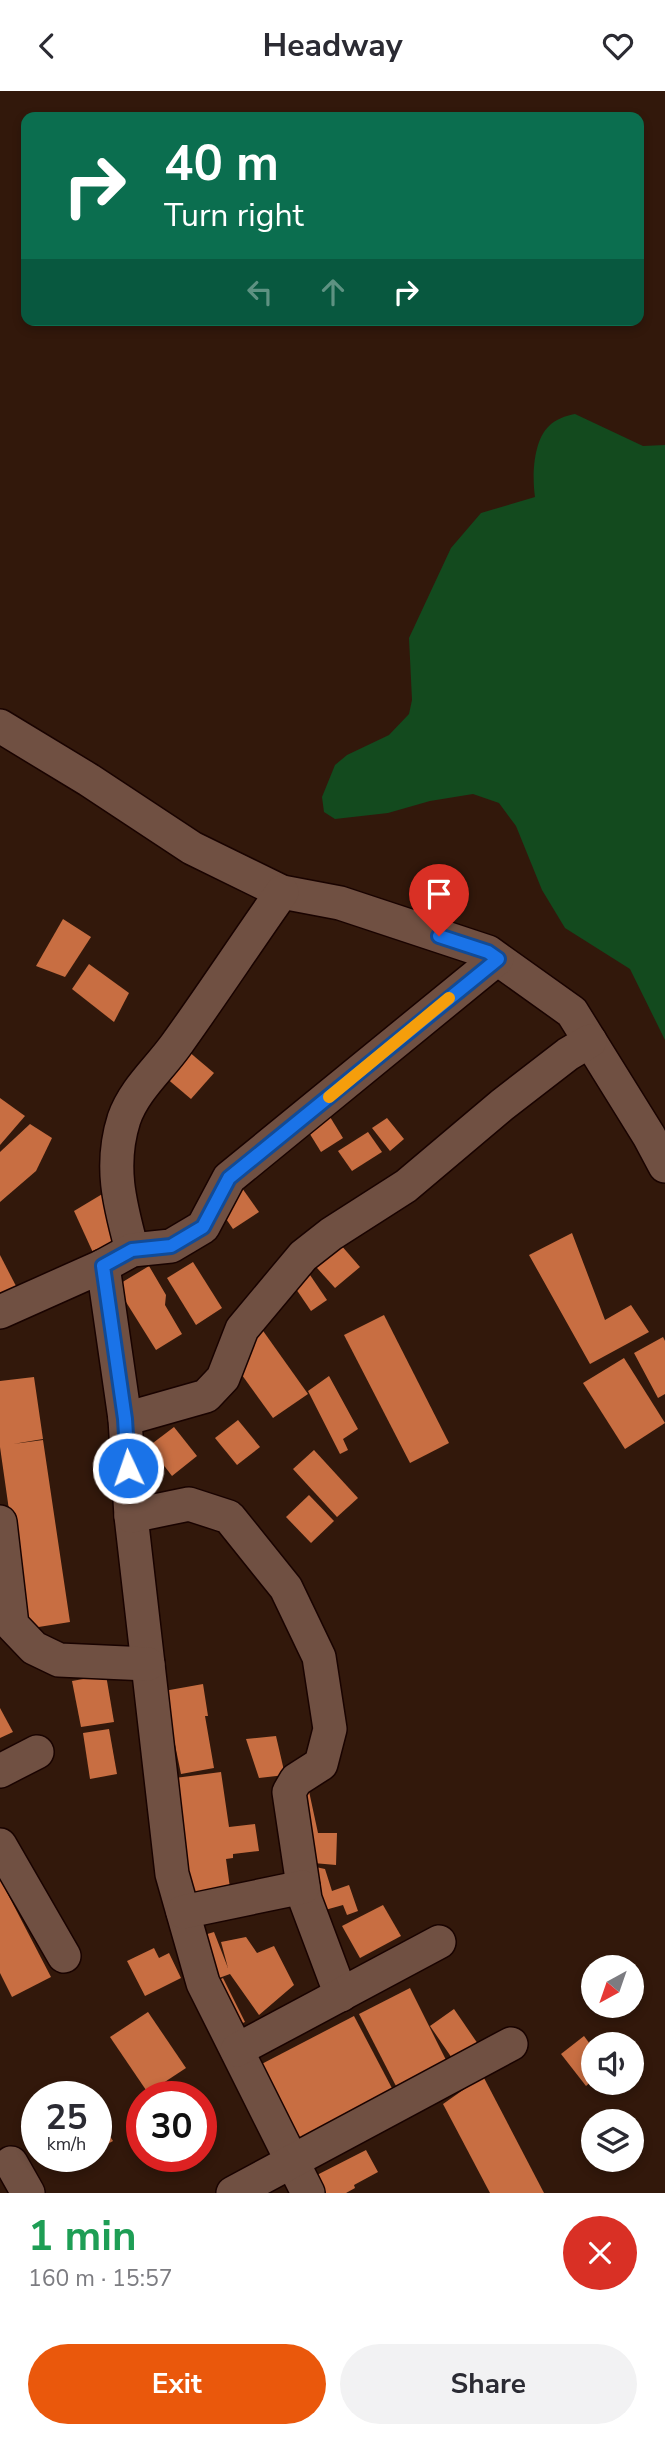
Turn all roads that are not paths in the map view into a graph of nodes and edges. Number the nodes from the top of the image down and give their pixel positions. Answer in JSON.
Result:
{"nodes":[{"id":1,"x":0,"y":726,"type":"edge"},
{"id":2,"x":282,"y":892,"type":"junction"},
{"id":3,"x":498,"y":959,"type":"junction"},
{"id":4,"x":590,"y":1041,"type":"junction"},
{"id":5,"x":659,"y":1118,"type":"edge"},
{"id":6,"x":665,"y":1166,"type":"edge"},
{"id":7,"x":132,"y":1250,"type":"junction"},
{"id":8,"x":103,"y":1266,"type":"junction"},
{"id":9,"x":0,"y":1313,"type":"edge"},
{"id":10,"x":125,"y":1419,"type":"junction"},
{"id":11,"x":131,"y":1516,"type":"junction"},
{"id":12,"x":0,"y":1522,"type":"edge"},
{"id":13,"x":148,"y":1664,"type":"junction"},
{"id":14,"x":37,"y":1752,"type":"dead end"},
{"id":15,"x":0,"y":1771,"type":"edge"},
{"id":16,"x":0,"y":1845,"type":"edge"},
{"id":17,"x":303,"y":1887,"type":"junction"},
{"id":18,"x":183,"y":1912,"type":"junction"},
{"id":19,"x":439,"y":1942,"type":"dead end"},
{"id":20,"x":64,"y":1956,"type":"dead end"},
{"id":21,"x":341,"y":1994,"type":"junction"},
{"id":22,"x":511,"y":2044,"type":"dead end"},
{"id":23,"x":237,"y":2050,"type":"junction"},
{"id":24,"x":292,"y":2162,"type":"junction"},
{"id":25,"x":11,"y":2163,"type":"dead end"},
{"id":26,"x":28,"y":2193,"type":"edge"},
{"id":27,"x":233,"y":2193,"type":"edge"},
{"id":28,"x":307,"y":2193,"type":"edge"}],
"edges":[{"from":1,"to":2,"type":"street"},
{"from":2,"to":3,"type":"street"},
{"from":2,"to":7,"type":"street"},
{"from":3,"to":4,"type":"street"},
{"from":3,"to":7,"type":"street"},
{"from":4,"to":5,"type":"street"},
{"from":4,"to":10,"type":"street"},
{"from":5,"to":6,"type":"street"},
{"from":7,"to":8,"type":"street"},
{"from":8,"to":9,"type":"street"},
{"from":8,"to":10,"type":"street"},
{"from":10,"to":11,"type":"street"},
{"from":11,"to":13,"type":"street"},
{"from":11,"to":17,"type":"street"},
{"from":12,"to":13,"type":"street"},
{"from":13,"to":18,"type":"street"},
{"from":14,"to":15,"type":"street"},
{"from":16,"to":20,"type":"street"},
{"from":17,"to":18,"type":"street"},
{"from":17,"to":21,"type":"street"},
{"from":18,"to":23,"type":"street"},
{"from":19,"to":21,"type":"street"},
{"from":21,"to":23,"type":"street"},
{"from":22,"to":24,"type":"street"},
{"from":23,"to":24,"type":"street"},
{"from":24,"to":27,"type":"street"},
{"from":24,"to":28,"type":"street"},
{"from":25,"to":26,"type":"street"}]}
